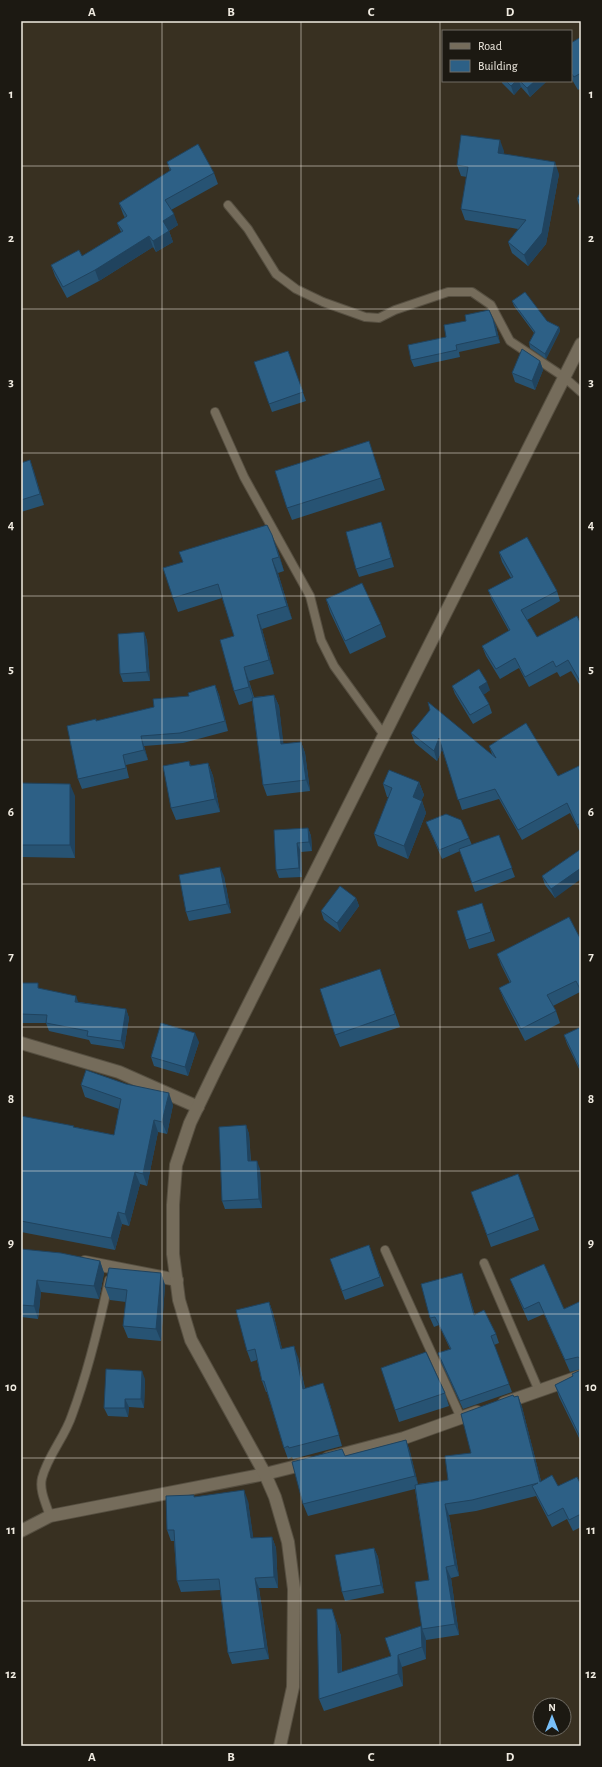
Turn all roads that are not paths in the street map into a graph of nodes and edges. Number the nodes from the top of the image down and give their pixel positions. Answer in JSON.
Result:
{"nodes":[{"id":1,"x":228,"y":205,"type":"dead end"},
{"id":2,"x":581,"y":344,"type":"edge"},
{"id":3,"x":564,"y":377,"type":"junction"},
{"id":4,"x":581,"y":392,"type":"edge"},
{"id":5,"x":215,"y":412,"type":"dead end"},
{"id":6,"x":384,"y":735,"type":"junction"},
{"id":7,"x":21,"y":1043,"type":"edge"},
{"id":8,"x":198,"y":1107,"type":"junction"},
{"id":9,"x":385,"y":1250,"type":"dead end"},
{"id":10,"x":74,"y":1260,"type":"edge"},
{"id":11,"x":484,"y":1263,"type":"dead end"},
{"id":12,"x":111,"y":1267,"type":"junction"},
{"id":13,"x":176,"y":1280,"type":"junction"},
{"id":14,"x":581,"y":1376,"type":"edge"},
{"id":15,"x":539,"y":1391,"type":"junction"},
{"id":16,"x":461,"y":1418,"type":"junction"},
{"id":17,"x":265,"y":1474,"type":"junction"},
{"id":18,"x":50,"y":1516,"type":"junction"},
{"id":19,"x":21,"y":1531,"type":"edge"},
{"id":20,"x":280,"y":1746,"type":"edge"}],
"edges":[{"from":1,"to":3,"type":"lane"},
{"from":2,"to":3,"type":"street"},
{"from":3,"to":4,"type":"lane"},
{"from":3,"to":6,"type":"street"},
{"from":5,"to":6,"type":"lane"},
{"from":6,"to":8,"type":"street"},
{"from":7,"to":8,"type":"street"},
{"from":8,"to":13,"type":"street"},
{"from":9,"to":16,"type":"lane"},
{"from":10,"to":12,"type":"street"},
{"from":11,"to":15,"type":"lane"},
{"from":12,"to":13,"type":"street"},
{"from":12,"to":18,"type":"lane"},
{"from":13,"to":17,"type":"street"},
{"from":14,"to":15,"type":"street"},
{"from":15,"to":16,"type":"street"},
{"from":16,"to":17,"type":"street"},
{"from":17,"to":18,"type":"street"},
{"from":17,"to":20,"type":"street"},
{"from":18,"to":19,"type":"street"}]}
